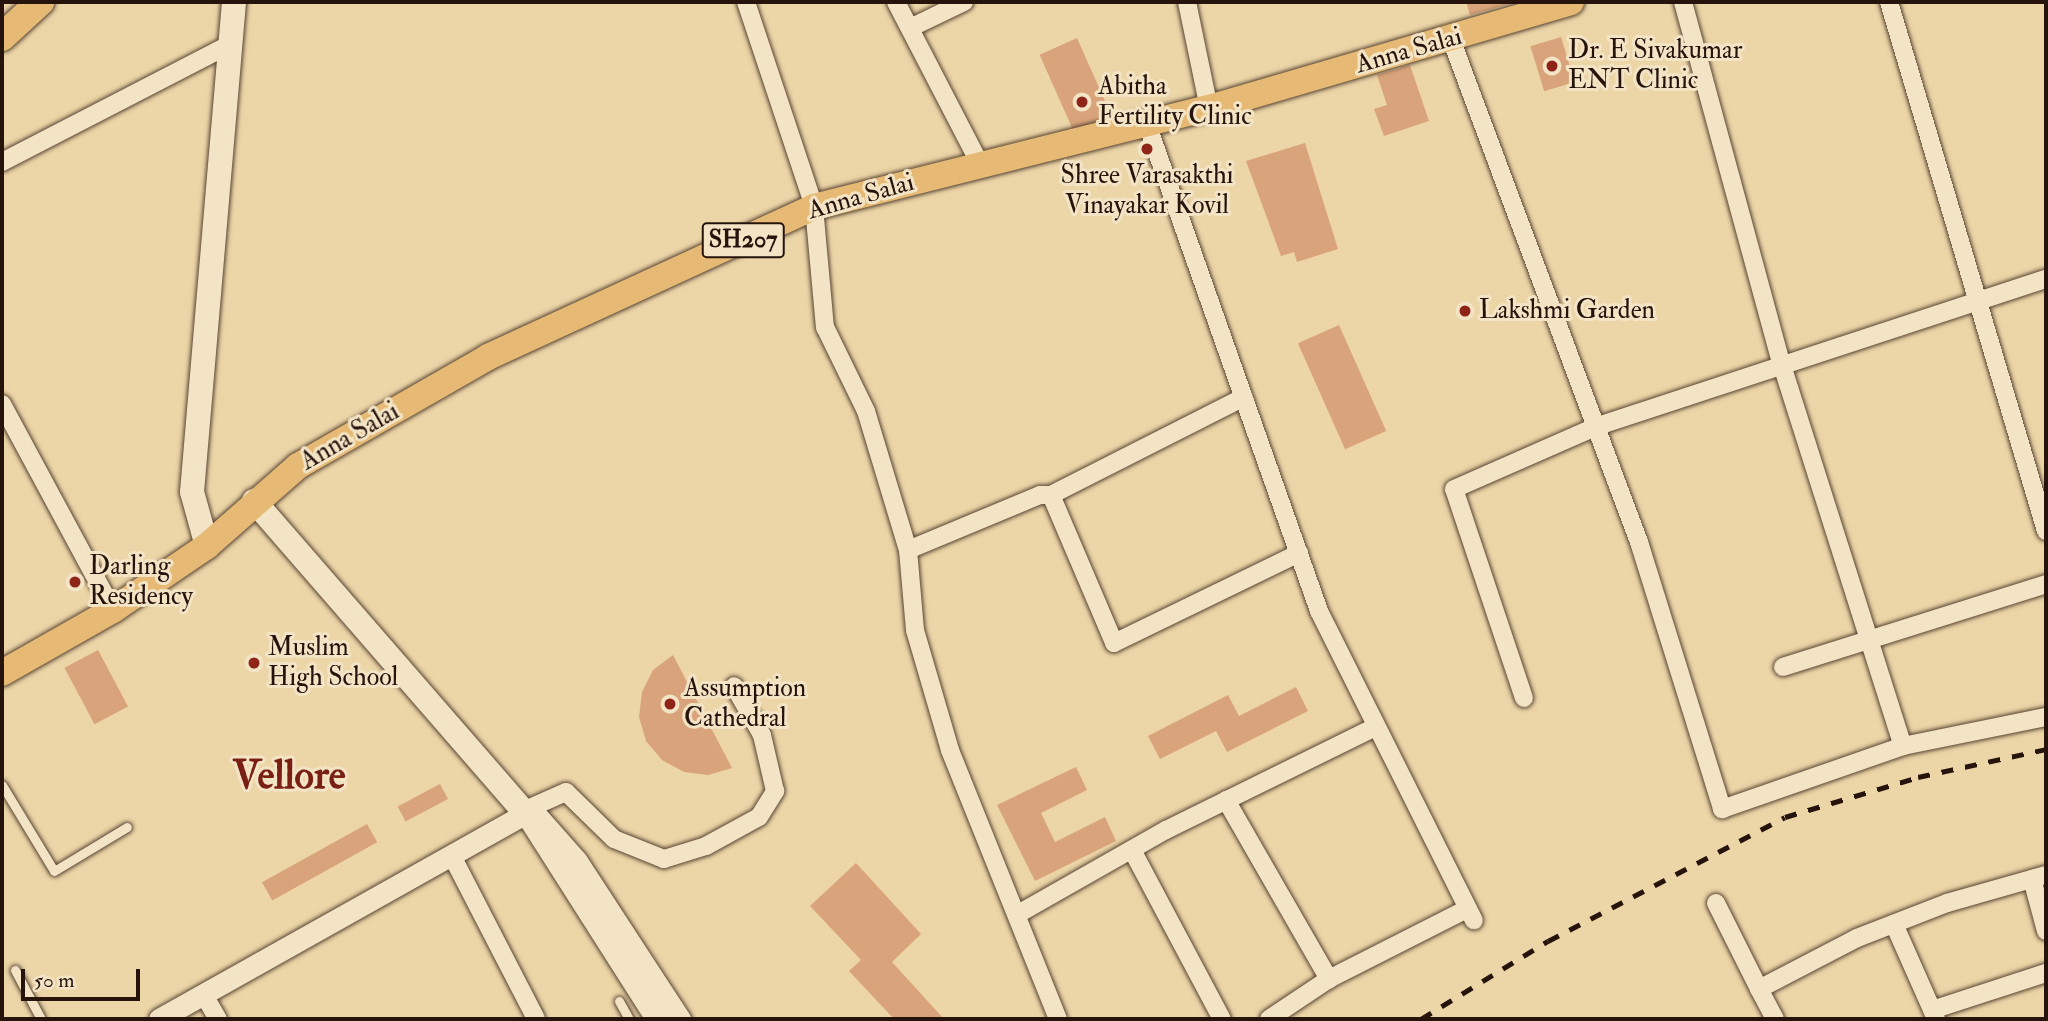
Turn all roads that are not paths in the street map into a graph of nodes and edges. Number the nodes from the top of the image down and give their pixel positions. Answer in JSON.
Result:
{"nodes":[{"id":1,"x":40,"y":2,"type":"edge"},
{"id":2,"x":234,"y":2,"type":"edge"},
{"id":3,"x":746,"y":2,"type":"edge"},
{"id":4,"x":896,"y":2,"type":"edge"},
{"id":5,"x":964,"y":2,"type":"edge"},
{"id":6,"x":1186,"y":2,"type":"edge"},
{"id":7,"x":1567,"y":2,"type":"edge"},
{"id":8,"x":1684,"y":2,"type":"edge"},
{"id":9,"x":1889,"y":2,"type":"edge"},
{"id":10,"x":911,"y":28,"type":"junction"},
{"id":11,"x":2,"y":37,"type":"edge"},
{"id":12,"x":1451,"y":39,"type":"junction"},
{"id":13,"x":233,"y":43,"type":"junction"},
{"id":14,"x":1209,"y":108,"type":"junction"},
{"id":15,"x":1146,"y":121,"type":"junction"},
{"id":16,"x":2,"y":162,"type":"edge"},
{"id":17,"x":980,"y":164,"type":"junction"},
{"id":18,"x":814,"y":207,"type":"junction"},
{"id":19,"x":2046,"y":279,"type":"edge"},
{"id":20,"x":1980,"y":298,"type":"junction"},
{"id":21,"x":1781,"y":362,"type":"junction"},
{"id":22,"x":1244,"y":397,"type":"junction"},
{"id":23,"x":2,"y":404,"type":"edge"},
{"id":24,"x":1597,"y":428,"type":"junction"},
{"id":25,"x":1051,"y":495,"type":"junction"},
{"id":26,"x":254,"y":501,"type":"junction"},
{"id":27,"x":2046,"y":531,"type":"edge"},
{"id":28,"x":206,"y":547,"type":"junction"},
{"id":29,"x":908,"y":550,"type":"junction"},
{"id":30,"x":1299,"y":553,"type":"junction"},
{"id":31,"x":2046,"y":584,"type":"edge"},
{"id":32,"x":113,"y":610,"type":"junction"},
{"id":33,"x":1870,"y":641,"type":"junction"},
{"id":34,"x":1783,"y":667,"type":"dead end"},
{"id":35,"x":2,"y":673,"type":"edge"},
{"id":36,"x":734,"y":687,"type":"dead end"},
{"id":37,"x":1524,"y":698,"type":"dead end"},
{"id":38,"x":2046,"y":717,"type":"edge"},
{"id":39,"x":1375,"y":727,"type":"junction"},
{"id":40,"x":1903,"y":746,"type":"junction"},
{"id":41,"x":2,"y":785,"type":"edge"},
{"id":42,"x":1226,"y":800,"type":"junction"},
{"id":43,"x":523,"y":811,"type":"junction"},
{"id":44,"x":127,"y":827,"type":"dead end"},
{"id":45,"x":1132,"y":850,"type":"junction"},
{"id":46,"x":452,"y":856,"type":"junction"},
{"id":47,"x":2039,"y":877,"type":"edge"},
{"id":48,"x":1716,"y":903,"type":"dead end"},
{"id":49,"x":1018,"y":914,"type":"junction"},
{"id":50,"x":1894,"y":924,"type":"junction"},
{"id":51,"x":2046,"y":930,"type":"edge"},
{"id":52,"x":15,"y":970,"type":"dead end"},
{"id":53,"x":2046,"y":973,"type":"edge"},
{"id":54,"x":1329,"y":979,"type":"junction"},
{"id":55,"x":1759,"y":989,"type":"junction"},
{"id":56,"x":204,"y":995,"type":"junction"},
{"id":57,"x":619,"y":1001,"type":"dead end"},
{"id":58,"x":1934,"y":1015,"type":"edge"},
{"id":59,"x":40,"y":1019,"type":"edge"},
{"id":60,"x":159,"y":1019,"type":"edge"},
{"id":61,"x":218,"y":1019,"type":"edge"},
{"id":62,"x":536,"y":1019,"type":"edge"},
{"id":63,"x":629,"y":1019,"type":"edge"},
{"id":64,"x":658,"y":1019,"type":"edge"},
{"id":65,"x":680,"y":1019,"type":"edge"},
{"id":66,"x":1058,"y":1019,"type":"edge"},
{"id":67,"x":1222,"y":1019,"type":"edge"},
{"id":68,"x":1269,"y":1019,"type":"edge"},
{"id":69,"x":1775,"y":1019,"type":"edge"}],
"edges":[{"from":1,"to":11,"type":"highway"},
{"from":2,"to":13,"type":"main road"},
{"from":3,"to":18,"type":"street"},
{"from":4,"to":10,"type":"street"},
{"from":5,"to":10,"type":"street"},
{"from":6,"to":14,"type":"street"},
{"from":7,"to":12,"type":"main road","name":"Anna Salai","number":"SH207"},
{"from":8,"to":21,"type":"street"},
{"from":9,"to":20,"type":"street"},
{"from":10,"to":17,"type":"street"},
{"from":12,"to":14,"type":"main road","name":"Anna Salai","number":"SH207"},
{"from":12,"to":24,"type":"street"},
{"from":13,"to":16,"type":"street"},
{"from":13,"to":28,"type":"main road"},
{"from":14,"to":15,"type":"main road","name":"Anna Salai","number":"SH207"},
{"from":15,"to":17,"type":"main road","name":"Anna Salai","number":"SH207"},
{"from":15,"to":22,"type":"street"},
{"from":17,"to":18,"type":"main road","name":"Anna Salai","number":"SH207"},
{"from":18,"to":26,"type":"main road","name":"Anna Salai","number":"SH207"},
{"from":18,"to":29,"type":"street"},
{"from":19,"to":20,"type":"street"},
{"from":20,"to":21,"type":"street"},
{"from":20,"to":27,"type":"street"},
{"from":21,"to":24,"type":"street"},
{"from":21,"to":33,"type":"street"},
{"from":22,"to":25,"type":"street"},
{"from":22,"to":30,"type":"street"},
{"from":23,"to":32,"type":"street"},
{"from":24,"to":37,"type":"street"},
{"from":24,"to":40,"type":"street"},
{"from":25,"to":29,"type":"street"},
{"from":25,"to":30,"type":"street"},
{"from":26,"to":28,"type":"main road","name":"Anna Salai","number":"SH207"},
{"from":26,"to":43,"type":"main road"},
{"from":28,"to":32,"type":"main road","name":"Anna Salai","number":"SH207"},
{"from":29,"to":49,"type":"street"},
{"from":30,"to":39,"type":"street"},
{"from":31,"to":33,"type":"street"},
{"from":32,"to":35,"type":"main road","name":"Anna Salai","number":"SH207"},
{"from":33,"to":34,"type":"street"},
{"from":33,"to":40,"type":"street"},
{"from":36,"to":43,"type":"street"},
{"from":38,"to":40,"type":"street"},
{"from":39,"to":42,"type":"street"},
{"from":39,"to":54,"type":"street"},
{"from":41,"to":44,"type":"lane"},
{"from":42,"to":45,"type":"street"},
{"from":42,"to":54,"type":"street"},
{"from":43,"to":46,"type":"street"},
{"from":43,"to":64,"type":"main road"},
{"from":43,"to":65,"type":"street"},
{"from":45,"to":49,"type":"street"},
{"from":45,"to":67,"type":"street"},
{"from":46,"to":56,"type":"street"},
{"from":46,"to":62,"type":"street"},
{"from":47,"to":50,"type":"street"},
{"from":47,"to":51,"type":"street"},
{"from":48,"to":55,"type":"street"},
{"from":49,"to":66,"type":"street"},
{"from":50,"to":55,"type":"street"},
{"from":50,"to":58,"type":"street"},
{"from":52,"to":59,"type":"lane"},
{"from":53,"to":58,"type":"street"},
{"from":54,"to":68,"type":"street"},
{"from":55,"to":69,"type":"street"},
{"from":56,"to":60,"type":"street"},
{"from":56,"to":61,"type":"street"},
{"from":57,"to":63,"type":"lane"}]}
